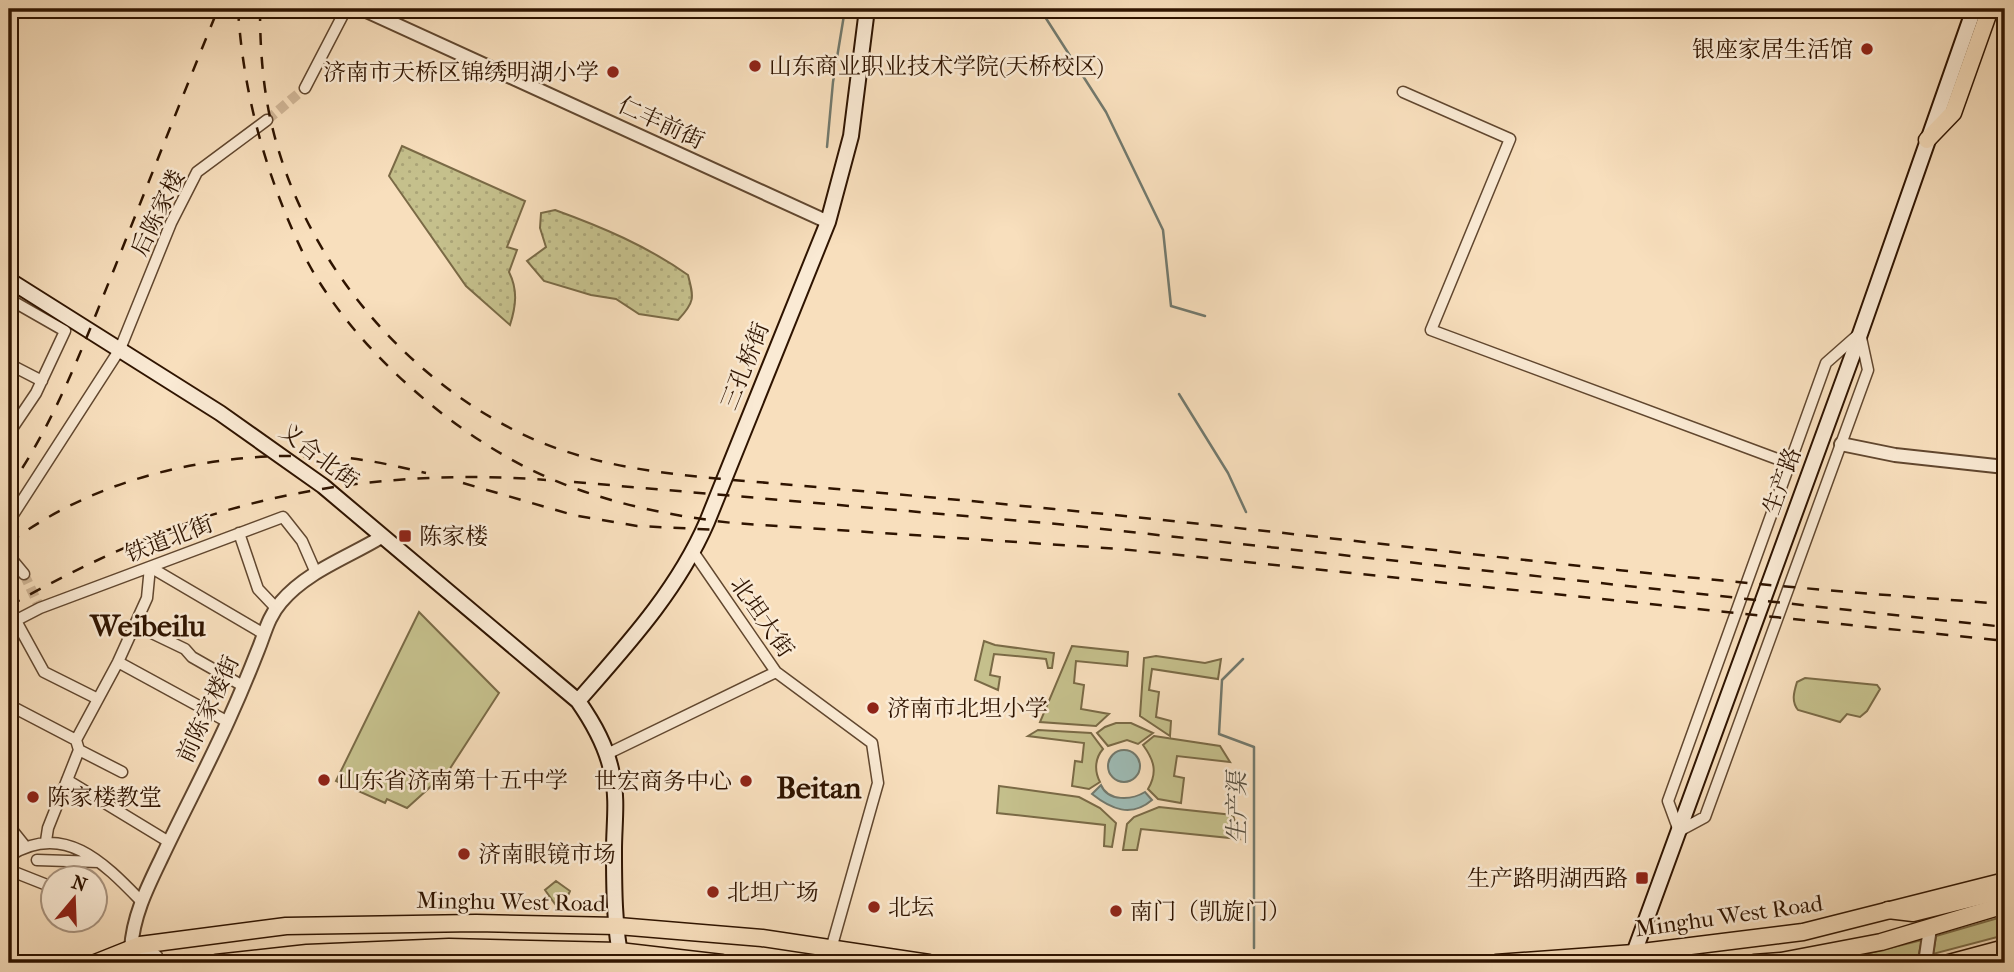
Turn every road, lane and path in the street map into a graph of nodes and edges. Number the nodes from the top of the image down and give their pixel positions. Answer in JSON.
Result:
{"nodes":[{"id":1,"x":346,"y":9,"type":"edge"},
{"id":2,"x":362,"y":9,"type":"edge"},
{"id":3,"x":867,"y":9,"type":"edge"},
{"id":4,"x":1974,"y":9,"type":"edge"},
{"id":5,"x":1990,"y":9,"type":"edge"},
{"id":6,"x":305,"y":88,"type":"tunnel mouth"},
{"id":7,"x":1403,"y":92,"type":"dead end"},
{"id":8,"x":267,"y":120,"type":"tunnel mouth"},
{"id":9,"x":1927,"y":141,"type":"junction"},
{"id":10,"x":828,"y":222,"type":"junction"},
{"id":11,"x":9,"y":280,"type":"edge"},
{"id":12,"x":9,"y":299,"type":"edge"},
{"id":13,"x":1860,"y":333,"type":"junction"},
{"id":14,"x":120,"y":349,"type":"junction"},
{"id":15,"x":9,"y":365,"type":"edge"},
{"id":16,"x":42,"y":381,"type":"junction"},
{"id":17,"x":14,"y":416,"type":"edge"},
{"id":18,"x":9,"y":433,"type":"edge"},
{"id":19,"x":1841,"y":444,"type":"junction"},
{"id":20,"x":1788,"y":463,"type":"junction"},
{"id":21,"x":2005,"y":467,"type":"edge"},
{"id":22,"x":9,"y":521,"type":"edge"},
{"id":23,"x":239,"y":533,"type":"junction"},
{"id":24,"x":383,"y":536,"type":"junction"},
{"id":25,"x":694,"y":554,"type":"junction"},
{"id":26,"x":9,"y":556,"type":"edge"},
{"id":27,"x":150,"y":567,"type":"junction"},
{"id":28,"x":316,"y":573,"type":"junction"},
{"id":29,"x":24,"y":574,"type":"tunnel mouth"},
{"id":30,"x":276,"y":608,"type":"junction"},
{"id":31,"x":12,"y":623,"type":"edge"},
{"id":32,"x":135,"y":625,"type":"junction"},
{"id":33,"x":264,"y":634,"type":"junction"},
{"id":34,"x":118,"y":662,"type":"junction"},
{"id":35,"x":776,"y":673,"type":"junction"},
{"id":36,"x":243,"y":686,"type":"junction"},
{"id":37,"x":98,"y":699,"type":"junction"},
{"id":38,"x":578,"y":701,"type":"junction"},
{"id":39,"x":9,"y":705,"type":"edge"},
{"id":40,"x":228,"y":722,"type":"junction"},
{"id":41,"x":77,"y":745,"type":"junction"},
{"id":42,"x":607,"y":754,"type":"junction"},
{"id":43,"x":122,"y":772,"type":"dead end"},
{"id":44,"x":67,"y":780,"type":"junction"},
{"id":45,"x":9,"y":826,"type":"edge"},
{"id":46,"x":1679,"y":831,"type":"junction"},
{"id":47,"x":46,"y":841,"type":"junction"},
{"id":48,"x":169,"y":842,"type":"junction"},
{"id":49,"x":25,"y":846,"type":"junction"},
{"id":50,"x":9,"y":856,"type":"edge"},
{"id":51,"x":37,"y":860,"type":"dead end"},
{"id":52,"x":100,"y":862,"type":"junction"},
{"id":53,"x":9,"y":870,"type":"edge"},
{"id":54,"x":38,"y":881,"type":"edge"},
{"id":55,"x":2005,"y":881,"type":"edge"},
{"id":56,"x":2005,"y":890,"type":"edge"},
{"id":57,"x":141,"y":901,"type":"junction"},
{"id":58,"x":2005,"y":905,"type":"edge"},
{"id":59,"x":1888,"y":910,"type":"junction"},
{"id":60,"x":618,"y":926,"type":"junction"},
{"id":61,"x":1930,"y":928,"type":"junction"},
{"id":62,"x":831,"y":948,"type":"junction"},
{"id":63,"x":2005,"y":948,"type":"edge"},
{"id":64,"x":131,"y":949,"type":"junction"},
{"id":65,"x":448,"y":955,"type":"edge"},
{"id":66,"x":620,"y":957,"type":"edge"},
{"id":67,"x":1926,"y":957,"type":"edge"},
{"id":68,"x":1628,"y":958,"type":"edge"},
{"id":69,"x":95,"y":963,"type":"edge"},
{"id":70,"x":157,"y":963,"type":"edge"},
{"id":71,"x":216,"y":963,"type":"edge"},
{"id":72,"x":722,"y":963,"type":"edge"},
{"id":73,"x":929,"y":963,"type":"edge"},
{"id":74,"x":1496,"y":963,"type":"edge"},
{"id":75,"x":1754,"y":963,"type":"edge"},
{"id":76,"x":1949,"y":963,"type":"edge"}],
"edges":[{"from":1,"to":6,"type":"street"},
{"from":2,"to":10,"type":"street","name":"仁丰前街"},
{"from":3,"to":10,"type":"main road","name":"三孔桥街"},
{"from":4,"to":9,"type":"main road","name":"生产路"},
{"from":5,"to":9,"type":"main road"},
{"from":7,"to":20,"type":"street"},
{"from":8,"to":14,"type":"street","name":"后陈家楼"},
{"from":9,"to":13,"type":"main road","name":"生产路"},
{"from":10,"to":25,"type":"main road","name":"三孔桥街"},
{"from":11,"to":14,"type":"main road","name":"义合北街"},
{"from":12,"to":16,"type":"street"},
{"from":13,"to":19,"type":"street"},
{"from":13,"to":20,"type":"street"},
{"from":13,"to":46,"type":"main road","name":"生产路"},
{"from":14,"to":22,"type":"street","name":"后陈家楼"},
{"from":14,"to":24,"type":"main road","name":"义合北街"},
{"from":15,"to":16,"type":"street"},
{"from":16,"to":17,"type":"street"},
{"from":17,"to":18,"type":"street"},
{"from":19,"to":21,"type":"street"},
{"from":19,"to":46,"type":"street"},
{"from":20,"to":46,"type":"street"},
{"from":23,"to":27,"type":"street","name":"铁道北街"},
{"from":23,"to":28,"type":"street","name":"铁道北街"},
{"from":23,"to":30,"type":"street"},
{"from":24,"to":28,"type":"street","name":"前陈家楼街"},
{"from":24,"to":38,"type":"main road","name":"义合北街"},
{"from":25,"to":35,"type":"street","name":"北坦大街"},
{"from":25,"to":38,"type":"main road","name":"三孔桥街"},
{"from":26,"to":29,"type":"street"},
{"from":27,"to":31,"type":"street","name":"铁道北街"},
{"from":27,"to":32,"type":"street"},
{"from":27,"to":33,"type":"street"},
{"from":28,"to":30,"type":"street","name":"前陈家楼街"},
{"from":30,"to":33,"type":"street","name":"前陈家楼街"},
{"from":31,"to":37,"type":"street"},
{"from":32,"to":34,"type":"street"},
{"from":32,"to":36,"type":"street"},
{"from":33,"to":36,"type":"street","name":"前陈家楼街"},
{"from":34,"to":37,"type":"street"},
{"from":34,"to":40,"type":"street"},
{"from":35,"to":42,"type":"street"},
{"from":35,"to":62,"type":"street","name":"北坦大街"},
{"from":36,"to":40,"type":"street","name":"前陈家楼街"},
{"from":37,"to":41,"type":"street"},
{"from":38,"to":42,"type":"main road","name":"义合北街"},
{"from":39,"to":41,"type":"street"},
{"from":40,"to":48,"type":"street","name":"前陈家楼街"},
{"from":41,"to":43,"type":"street"},
{"from":41,"to":44,"type":"street"},
{"from":42,"to":60,"type":"main road","name":"义合北街"},
{"from":44,"to":47,"type":"street"},
{"from":44,"to":48,"type":"street"},
{"from":45,"to":49,"type":"street"},
{"from":46,"to":68,"type":"main road","name":"生产路"},
{"from":47,"to":49,"type":"street"},
{"from":47,"to":52,"type":"street"},
{"from":48,"to":57,"type":"street","name":"前陈家楼街"},
{"from":49,"to":50,"type":"street"},
{"from":51,"to":52,"type":"street"},
{"from":52,"to":57,"type":"street"},
{"from":53,"to":54,"type":"street"},
{"from":55,"to":59,"type":"main road","name":"Minghu West Road"},
{"from":56,"to":59,"type":"main road"},
{"from":57,"to":64,"type":"street","name":"前陈家楼街"},
{"from":58,"to":61,"type":"main road"},
{"from":59,"to":68,"type":"main road","name":"Minghu West Road"},
{"from":60,"to":62,"type":"main road","name":"Minghu West Road"},
{"from":60,"to":64,"type":"main road","name":"Minghu West Road"},
{"from":60,"to":66,"type":"main road","name":"义合北街"},
{"from":61,"to":67,"type":"street"},
{"from":61,"to":75,"type":"main road"},
{"from":62,"to":73,"type":"main road","name":"Minghu West Road"},
{"from":63,"to":76,"type":"main road"},
{"from":64,"to":69,"type":"main road","name":"Minghu West Road"},
{"from":64,"to":70,"type":"street"},
{"from":65,"to":66,"type":"main road","name":"Minghu West Road"},
{"from":65,"to":71,"type":"main road","name":"Minghu West Road"},
{"from":66,"to":72,"type":"main road","name":"Minghu West Road"},
{"from":68,"to":74,"type":"main road","name":"Minghu West Road"}]}
